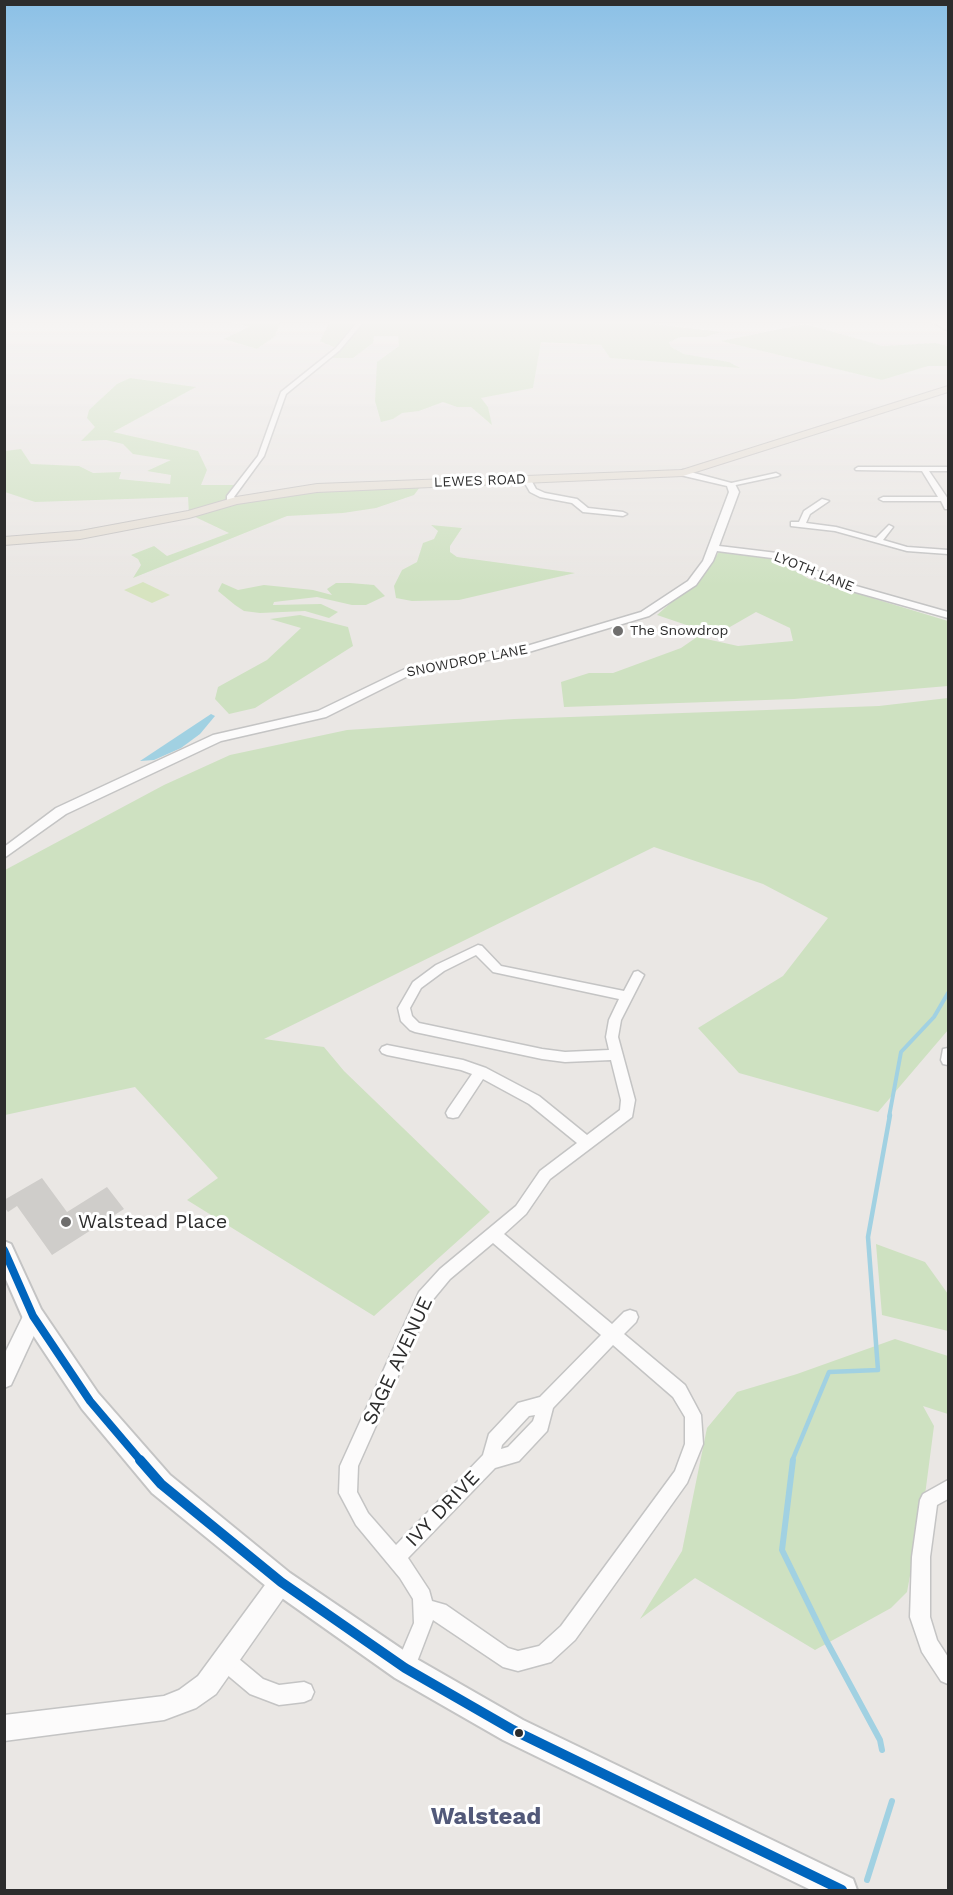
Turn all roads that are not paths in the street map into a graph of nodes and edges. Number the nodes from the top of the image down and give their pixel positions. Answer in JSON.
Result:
{"nodes":[{"id":1,"x":278,"y":408,"type":"edge"},
{"id":2,"x":889,"y":408,"type":"edge"},
{"id":3,"x":864,"y":468,"type":"dead end"},
{"id":4,"x":924,"y":469,"type":"junction"},
{"id":5,"x":948,"y":469,"type":"edge"},
{"id":6,"x":683,"y":473,"type":"junction"},
{"id":7,"x":776,"y":475,"type":"dead end"},
{"id":8,"x":527,"y":480,"type":"junction"},
{"id":9,"x":731,"y":484,"type":"junction"},
{"id":10,"x":883,"y":499,"type":"dead end"},
{"id":11,"x":944,"y":499,"type":"junction"},
{"id":12,"x":236,"y":501,"type":"junction"},
{"id":13,"x":825,"y":504,"type":"dead end"},
{"id":14,"x":948,"y":507,"type":"edge"},
{"id":15,"x":623,"y":514,"type":"dead end"},
{"id":16,"x":890,"y":529,"type":"dead end"},
{"id":17,"x":4,"y":541,"type":"edge"},
{"id":18,"x":877,"y":542,"type":"junction"},
{"id":19,"x":713,"y":548,"type":"junction"},
{"id":20,"x":948,"y":552,"type":"edge"},
{"id":21,"x":948,"y":615,"type":"edge"},
{"id":22,"x":4,"y":854,"type":"edge"},
{"id":23,"x":638,"y":975,"type":"dead end"},
{"id":24,"x":625,"y":996,"type":"junction"},
{"id":25,"x":387,"y":1050,"type":"dead end"},
{"id":26,"x":948,"y":1053,"type":"edge"},
{"id":27,"x":616,"y":1055,"type":"junction"},
{"id":28,"x":948,"y":1059,"type":"edge"},
{"id":29,"x":481,"y":1072,"type":"junction"},
{"id":30,"x":453,"y":1113,"type":"dead end"},
{"id":31,"x":588,"y":1144,"type":"junction"},
{"id":32,"x":493,"y":1234,"type":"junction"},
{"id":33,"x":7,"y":1265,"type":"edge"},
{"id":34,"x":33,"y":1316,"type":"junction"},
{"id":35,"x":630,"y":1317,"type":"dead end"},
{"id":36,"x":613,"y":1335,"type":"junction"},
{"id":37,"x":4,"y":1378,"type":"edge"},
{"id":38,"x":948,"y":1489,"type":"edge"},
{"id":39,"x":396,"y":1558,"type":"junction"},
{"id":40,"x":281,"y":1582,"type":"junction"},
{"id":41,"x":423,"y":1609,"type":"junction"},
{"id":42,"x":226,"y":1661,"type":"junction"},
{"id":43,"x":405,"y":1668,"type":"junction"},
{"id":44,"x":948,"y":1674,"type":"edge"},
{"id":45,"x":304,"y":1692,"type":"dead end"},
{"id":46,"x":4,"y":1728,"type":"edge"},
{"id":47,"x":842,"y":1890,"type":"edge"}],
"edges":[{"from":1,"to":12,"type":"street"},
{"from":2,"to":6,"type":"highway","name":"LEWES ROAD"},
{"from":3,"to":4,"type":"street"},
{"from":4,"to":5,"type":"street"},
{"from":4,"to":11,"type":"street"},
{"from":6,"to":8,"type":"highway","name":"LEWES ROAD"},
{"from":6,"to":9,"type":"street"},
{"from":7,"to":9,"type":"street"},
{"from":8,"to":12,"type":"highway","name":"LEWES ROAD"},
{"from":8,"to":15,"type":"street"},
{"from":9,"to":19,"type":"street","name":"SNOWDROP LANE"},
{"from":10,"to":11,"type":"street"},
{"from":11,"to":14,"type":"street"},
{"from":12,"to":17,"type":"highway","name":"LEWES ROAD"},
{"from":13,"to":18,"type":"street"},
{"from":16,"to":18,"type":"street"},
{"from":18,"to":20,"type":"street"},
{"from":19,"to":21,"type":"street","name":"LYOTH LANE"},
{"from":19,"to":22,"type":"street","name":"SNOWDROP LANE"},
{"from":23,"to":24,"type":"street","name":"SAGE AVENUE"},
{"from":24,"to":27,"type":"street","name":"SAGE AVENUE"},
{"from":24,"to":27,"type":"street"},
{"from":25,"to":29,"type":"street"},
{"from":26,"to":28,"type":"street"},
{"from":27,"to":31,"type":"street","name":"SAGE AVENUE"},
{"from":29,"to":30,"type":"street"},
{"from":29,"to":31,"type":"street"},
{"from":31,"to":32,"type":"street","name":"SAGE AVENUE"},
{"from":32,"to":36,"type":"street"},
{"from":32,"to":39,"type":"street","name":"SAGE AVENUE"},
{"from":33,"to":34,"type":"main road"},
{"from":34,"to":37,"type":"street"},
{"from":34,"to":40,"type":"main road"},
{"from":35,"to":36,"type":"street","name":"IVY DRIVE"},
{"from":36,"to":39,"type":"street","name":"IVY DRIVE"},
{"from":36,"to":41,"type":"street"},
{"from":38,"to":44,"type":"street"},
{"from":39,"to":41,"type":"street","name":"SAGE AVENUE"},
{"from":40,"to":42,"type":"street"},
{"from":40,"to":43,"type":"main road"},
{"from":41,"to":43,"type":"street"},
{"from":42,"to":45,"type":"street"},
{"from":42,"to":46,"type":"street"},
{"from":43,"to":47,"type":"main road"}]}
